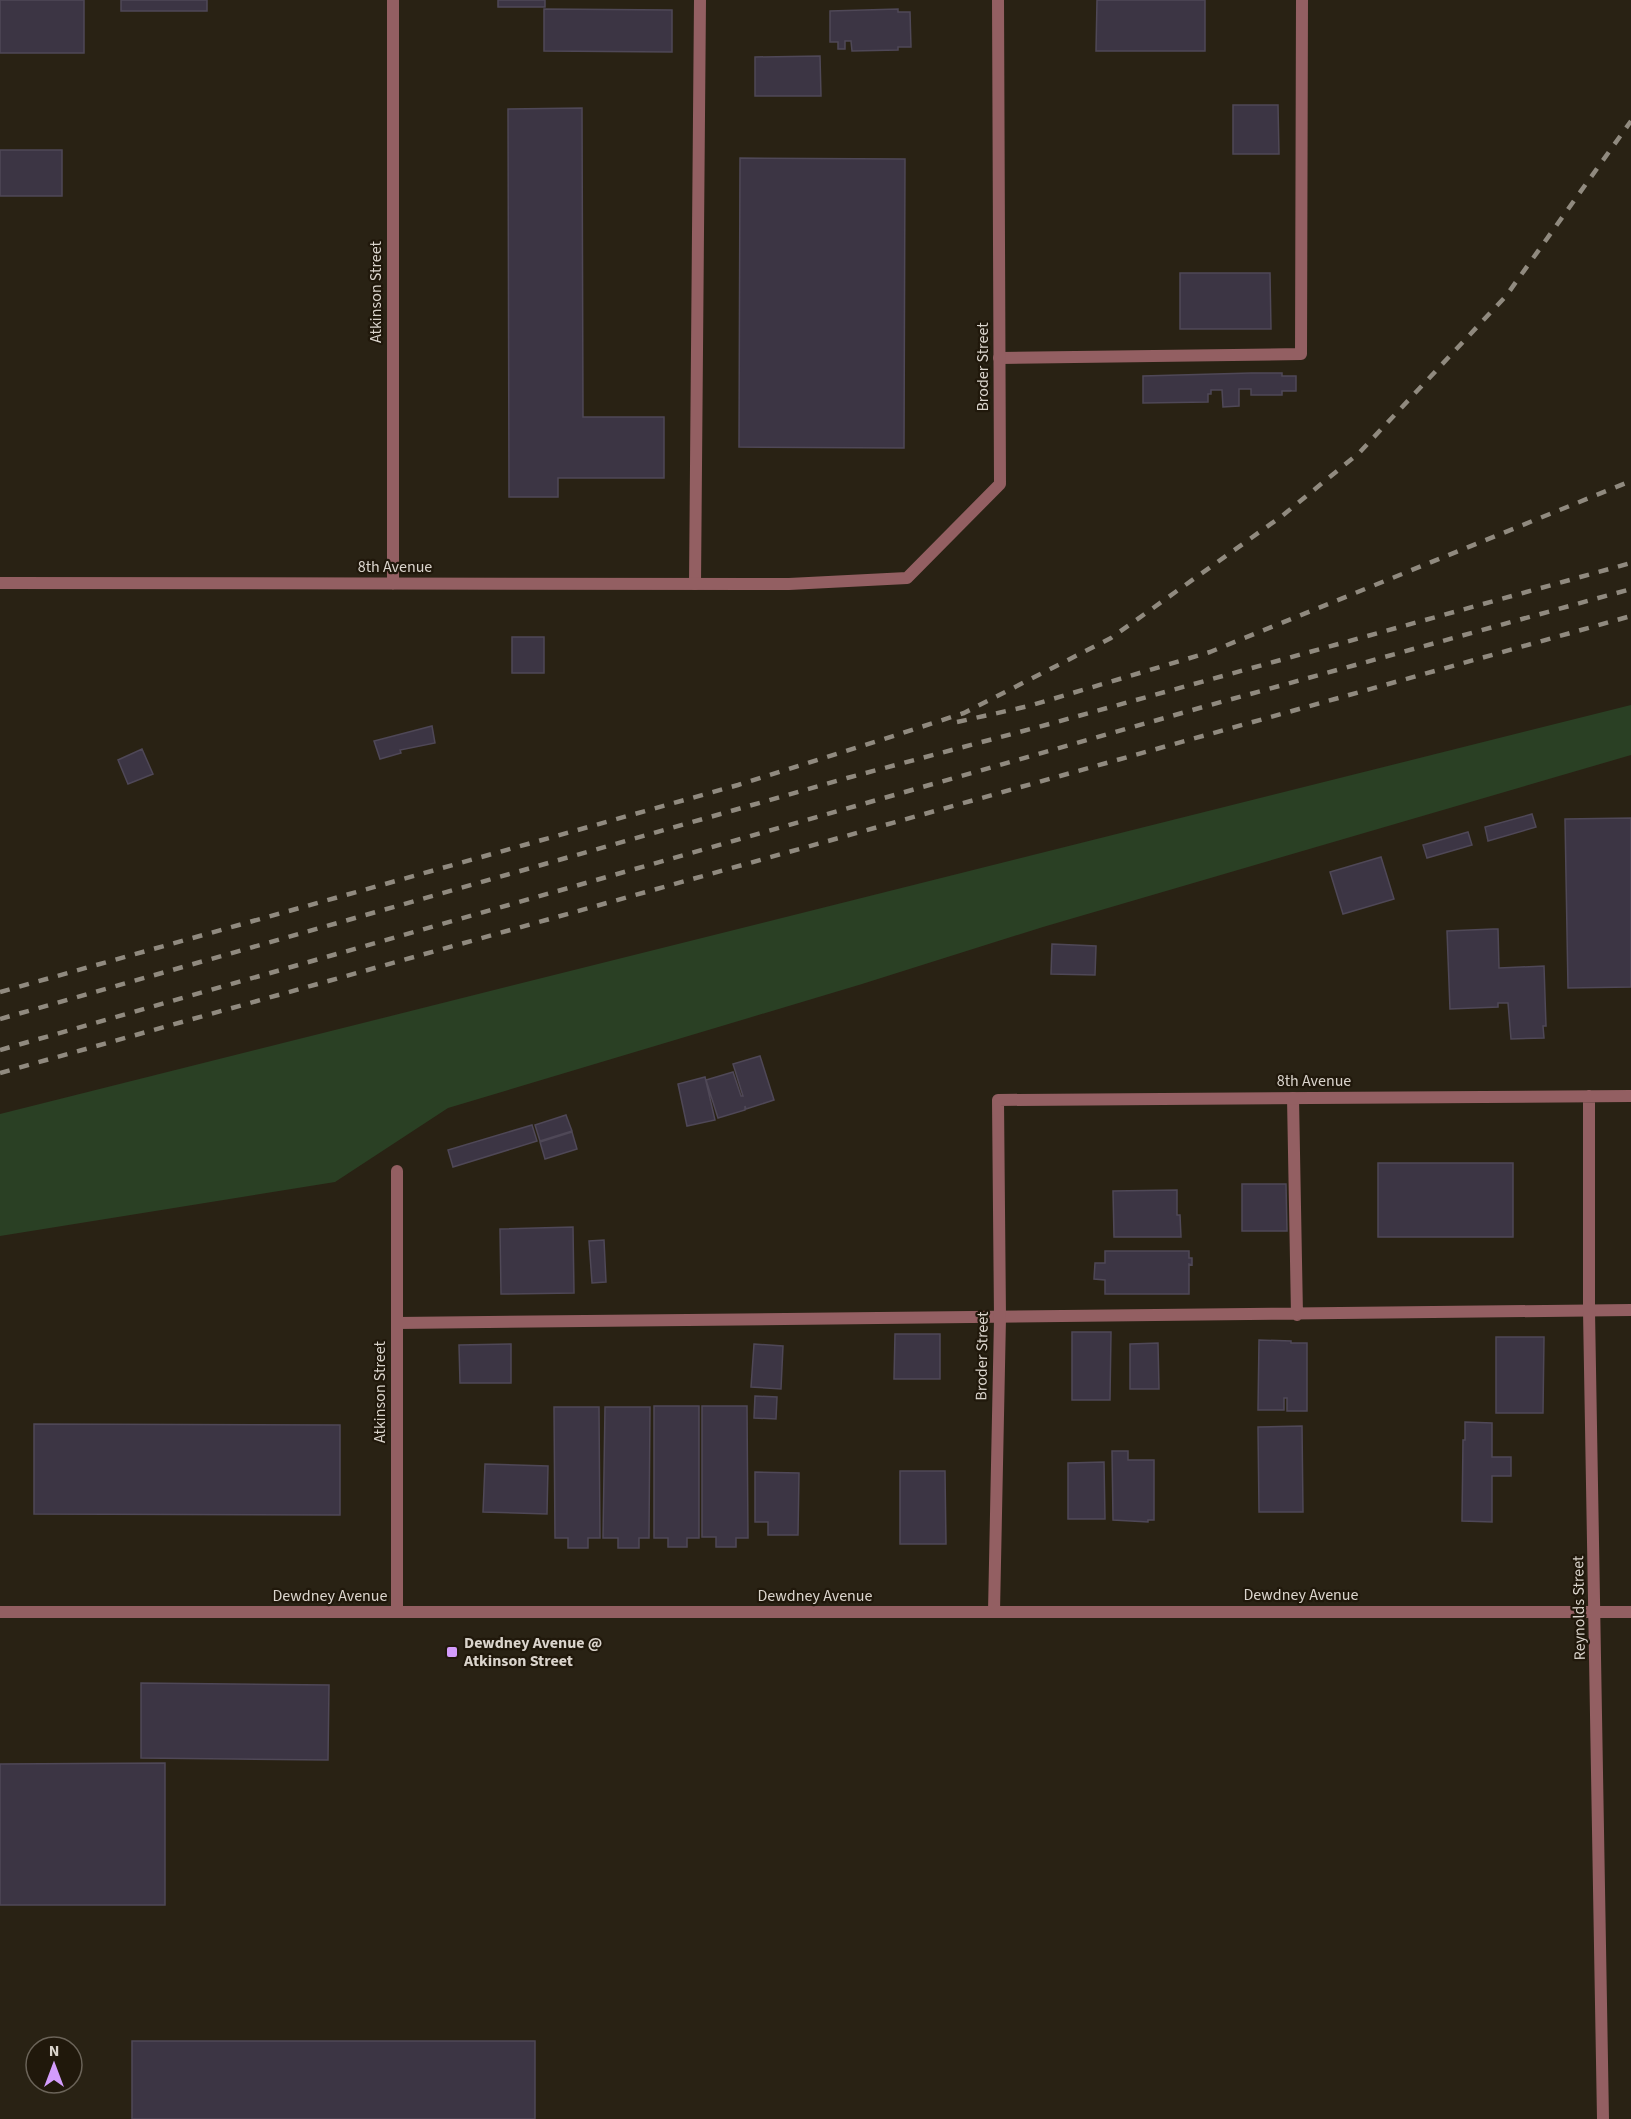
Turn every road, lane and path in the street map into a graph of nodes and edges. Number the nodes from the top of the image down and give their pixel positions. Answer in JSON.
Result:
{"nodes":[{"id":1,"x":393,"y":0,"type":"edge"},
{"id":2,"x":700,"y":0,"type":"edge"},
{"id":3,"x":998,"y":0,"type":"edge"},
{"id":4,"x":1302,"y":0,"type":"edge"},
{"id":5,"x":999,"y":358,"type":"junction"},
{"id":6,"x":0,"y":583,"type":"edge"},
{"id":7,"x":393,"y":584,"type":"junction"},
{"id":8,"x":695,"y":584,"type":"junction"},
{"id":9,"x":789,"y":584,"type":"joint"},
{"id":10,"x":1589,"y":1096,"type":"junction"},
{"id":11,"x":1631,"y":1096,"type":"edge"},
{"id":12,"x":1293,"y":1098,"type":"junction"},
{"id":13,"x":998,"y":1100,"type":"joint"},
{"id":14,"x":397,"y":1171,"type":"dead end"},
{"id":15,"x":1631,"y":1310,"type":"edge"},
{"id":16,"x":1589,"y":1311,"type":"junction"},
{"id":17,"x":1297,"y":1314,"type":"junction"},
{"id":18,"x":1000,"y":1318,"type":"junction"},
{"id":19,"x":397,"y":1323,"type":"junction"},
{"id":20,"x":0,"y":1612,"type":"edge"},
{"id":21,"x":397,"y":1612,"type":"junction"},
{"id":22,"x":994,"y":1612,"type":"junction"},
{"id":23,"x":1595,"y":1612,"type":"junction"},
{"id":24,"x":1631,"y":1612,"type":"edge"},
{"id":25,"x":1604,"y":2119,"type":"edge"}],
"edges":[{"from":1,"to":7,"type":"street","name":"Atkinson Street"},
{"from":2,"to":8,"type":"street"},
{"from":3,"to":5,"type":"street","name":"Broder Street"},
{"from":4,"to":5,"type":"street"},
{"from":5,"to":9,"type":"street","name":"Broder Street"},
{"from":6,"to":7,"type":"street","name":"8th Avenue"},
{"from":7,"to":8,"type":"street","name":"8th Avenue"},
{"from":8,"to":9,"type":"street","name":"8th Avenue"},
{"from":10,"to":11,"type":"street","name":"8th Avenue"},
{"from":10,"to":12,"type":"street","name":"8th Avenue"},
{"from":10,"to":16,"type":"street","name":"Reynolds Street"},
{"from":12,"to":13,"type":"street","name":"8th Avenue"},
{"from":12,"to":17,"type":"street"},
{"from":13,"to":18,"type":"street","name":"Broder Street"},
{"from":14,"to":19,"type":"street","name":"Atkinson Street"},
{"from":15,"to":16,"type":"street"},
{"from":16,"to":17,"type":"street"},
{"from":16,"to":23,"type":"street","name":"Reynolds Street"},
{"from":17,"to":18,"type":"street"},
{"from":18,"to":19,"type":"street"},
{"from":18,"to":22,"type":"street","name":"Broder Street"},
{"from":19,"to":21,"type":"street","name":"Atkinson Street"},
{"from":20,"to":21,"type":"street","name":"Dewdney Avenue"},
{"from":21,"to":22,"type":"street","name":"Dewdney Avenue"},
{"from":22,"to":23,"type":"street","name":"Dewdney Avenue"},
{"from":23,"to":24,"type":"street","name":"Dewdney Avenue"},
{"from":23,"to":25,"type":"street","name":"Reynolds Street"}]}
